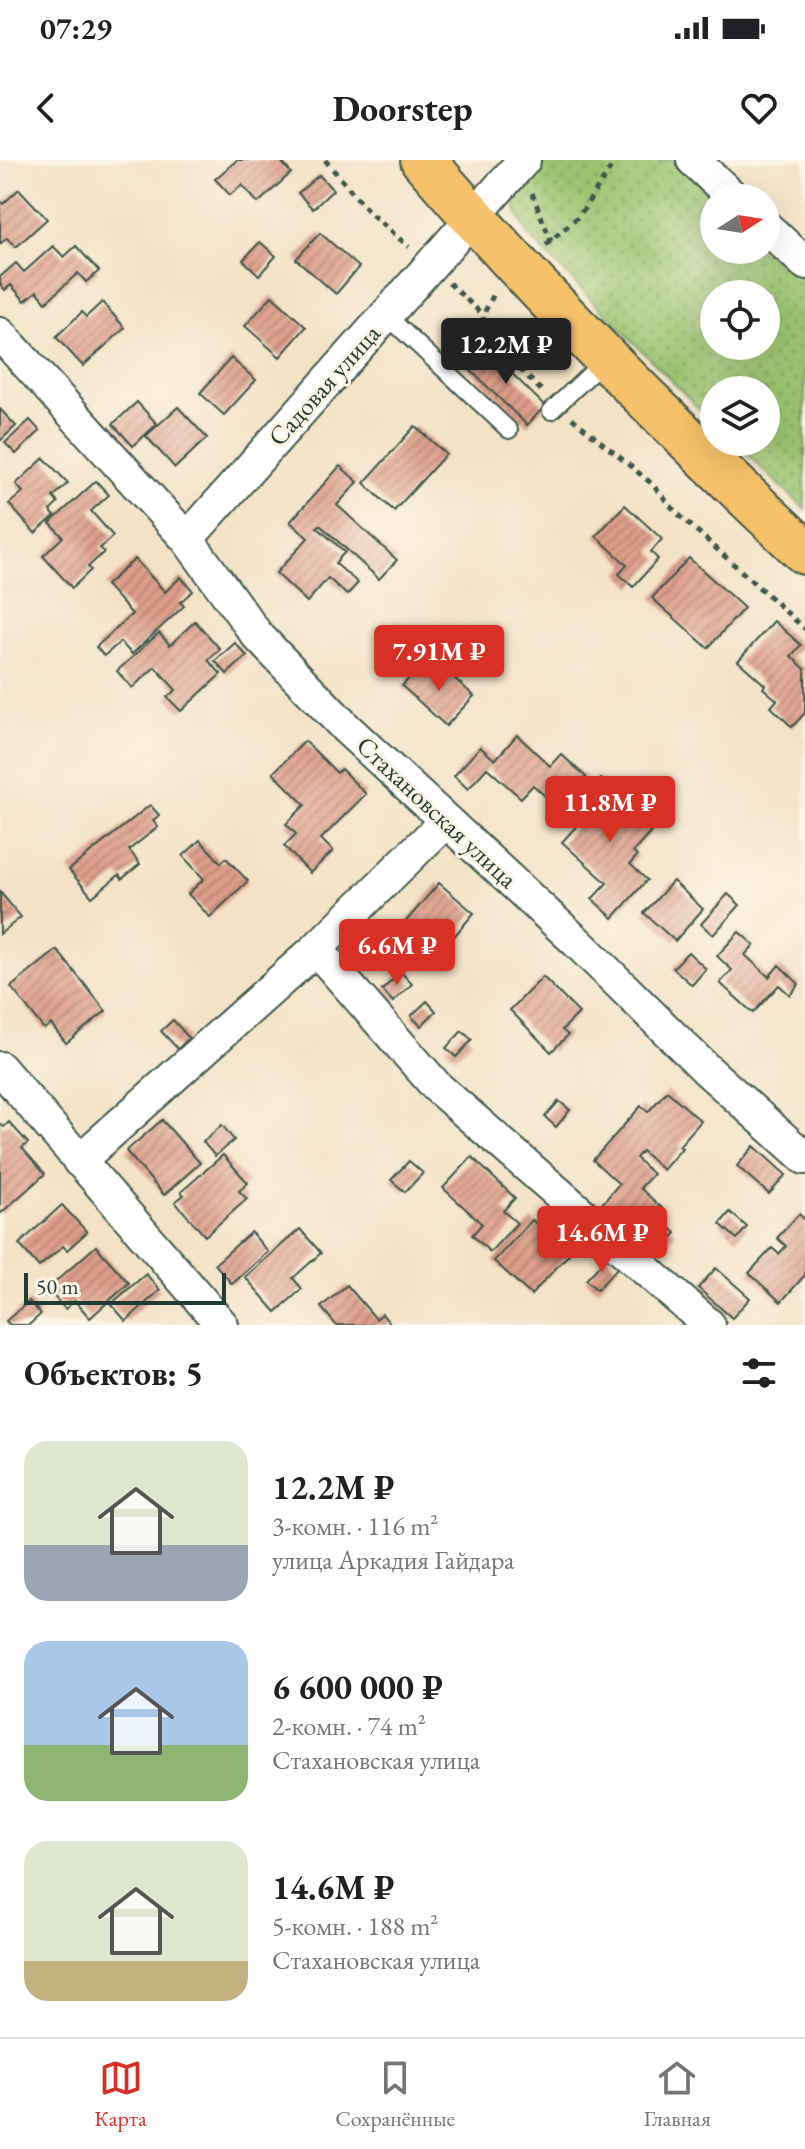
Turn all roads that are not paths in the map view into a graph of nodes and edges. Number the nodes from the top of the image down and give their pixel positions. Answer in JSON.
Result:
{"nodes":[{"id":1,"x":423,"y":160,"type":"edge"},
{"id":2,"x":693,"y":160,"type":"edge"},
{"id":3,"x":522,"y":162,"type":"edge"},
{"id":4,"x":719,"y":184,"type":"edge"},
{"id":5,"x":473,"y":218,"type":"junction"},
{"id":6,"x":780,"y":240,"type":"edge"},
{"id":7,"x":805,"y":263,"type":"edge"},
{"id":8,"x":386,"y":315,"type":"junction"},
{"id":9,"x":0,"y":334,"type":"edge"},
{"id":10,"x":605,"y":360,"type":"junction"},
{"id":11,"x":554,"y":408,"type":"road end"},
{"id":12,"x":509,"y":430,"type":"dead end"},
{"id":13,"x":187,"y":539,"type":"junction"},
{"id":14,"x":805,"y":552,"type":"edge"},
{"id":15,"x":446,"y":821,"type":"junction"},
{"id":16,"x":316,"y":949,"type":"junction"},
{"id":17,"x":0,"y":1068,"type":"edge"},
{"id":18,"x":805,"y":1158,"type":"edge"},
{"id":19,"x":79,"y":1161,"type":"junction"},
{"id":20,"x":222,"y":1325,"type":"edge"},
{"id":21,"x":709,"y":1325,"type":"edge"}],
"edges":[{"from":1,"to":5,"type":"main road"},
{"from":2,"to":4,"type":"street"},
{"from":3,"to":5,"type":"street","name":"Садовая улица"},
{"from":5,"to":8,"type":"street","name":"Садовая улица"},
{"from":5,"to":10,"type":"main road"},
{"from":6,"to":7,"type":"street"},
{"from":8,"to":12,"type":"lane"},
{"from":8,"to":13,"type":"street","name":"Садовая улица"},
{"from":9,"to":13,"type":"street","name":"Стахановская улица"},
{"from":10,"to":11,"type":"lane"},
{"from":10,"to":14,"type":"main road"},
{"from":13,"to":15,"type":"street","name":"Стахановская улица"},
{"from":15,"to":16,"type":"street"},
{"from":15,"to":18,"type":"street","name":"Стахановская улица"},
{"from":16,"to":19,"type":"street"},
{"from":16,"to":21,"type":"street"},
{"from":17,"to":19,"type":"street"},
{"from":19,"to":20,"type":"street"}]}
